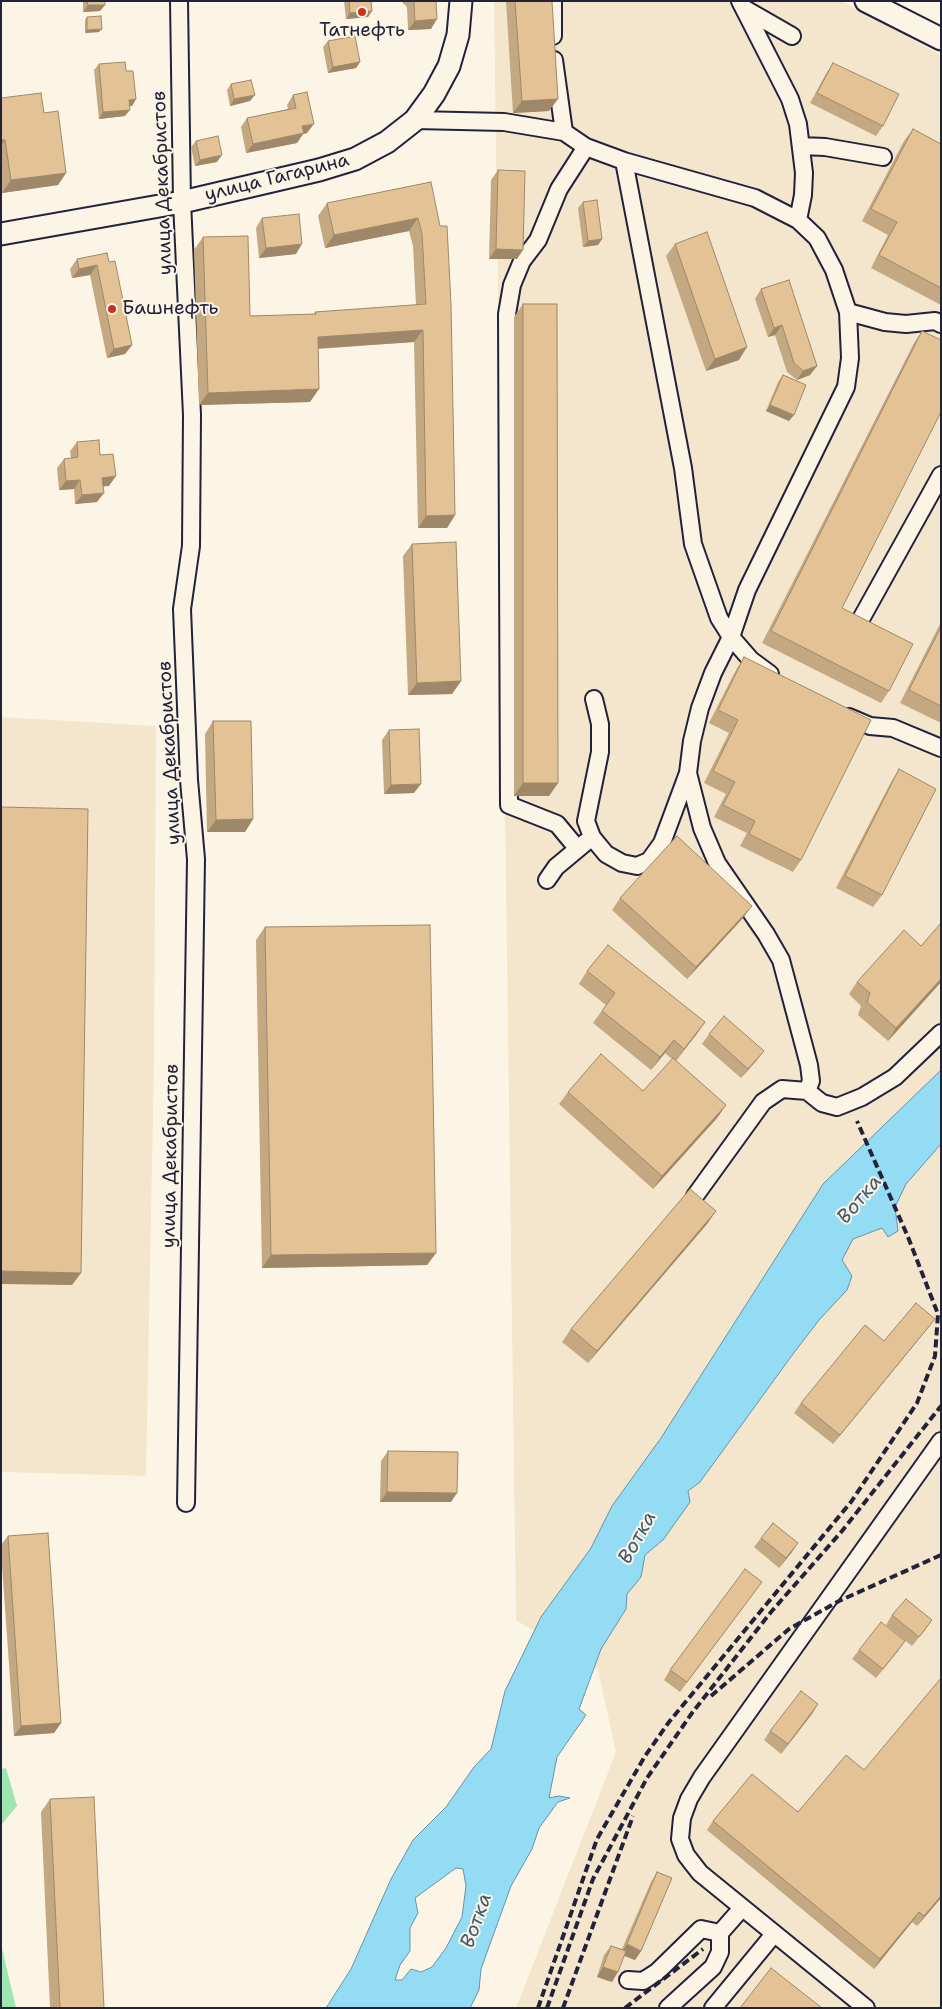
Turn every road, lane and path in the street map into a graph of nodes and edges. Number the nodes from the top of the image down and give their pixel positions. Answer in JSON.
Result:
{"nodes":[{"id":1,"x":179,"y":1,"type":"edge"},
{"id":2,"x":461,"y":1,"type":"edge"},
{"id":3,"x":553,"y":1,"type":"edge"},
{"id":4,"x":866,"y":1,"type":"edge"},
{"id":5,"x":743,"y":5,"type":"edge"},
{"id":6,"x":792,"y":36,"type":"dead end"},
{"id":7,"x":941,"y":39,"type":"edge"},
{"id":8,"x":415,"y":120,"type":"junction"},
{"id":9,"x":564,"y":132,"type":"junction"},
{"id":10,"x":801,"y":146,"type":"junction"},
{"id":11,"x":586,"y":147,"type":"junction"},
{"id":12,"x":883,"y":157,"type":"dead end"},
{"id":13,"x":624,"y":162,"type":"junction"},
{"id":14,"x":182,"y":202,"type":"junction"},
{"id":15,"x":798,"y":220,"type":"junction"},
{"id":16,"x":1,"y":234,"type":"edge"},
{"id":17,"x":848,"y":312,"type":"junction"},
{"id":18,"x":941,"y":324,"type":"edge"},
{"id":19,"x":941,"y":475,"type":"edge"},
{"id":20,"x":731,"y":637,"type":"junction"},
{"id":21,"x":880,"y":639,"type":"edge"},
{"id":22,"x":783,"y":684,"type":"edge"},
{"id":23,"x":594,"y":699,"type":"dead end"},
{"id":24,"x":838,"y":712,"type":"edge"},
{"id":25,"x":941,"y":748,"type":"edge"},
{"id":26,"x":688,"y":774,"type":"junction"},
{"id":27,"x":592,"y":837,"type":"junction"},
{"id":28,"x":577,"y":848,"type":"junction"},
{"id":29,"x":547,"y":880,"type":"dead end"},
{"id":30,"x":941,"y":1033,"type":"edge"},
{"id":31,"x":807,"y":1091,"type":"junction"},
{"id":32,"x":694,"y":1196,"type":"edge"},
{"id":33,"x":941,"y":1441,"type":"edge"},
{"id":34,"x":186,"y":1503,"type":"dead end"},
{"id":35,"x":742,"y":1908,"type":"junction"},
{"id":36,"x":720,"y":1933,"type":"junction"},
{"id":37,"x":774,"y":1934,"type":"junction"},
{"id":38,"x":628,"y":1980,"type":"dead end"},
{"id":39,"x":668,"y":2008,"type":"edge"},
{"id":40,"x":713,"y":2008,"type":"edge"},
{"id":41,"x":866,"y":2008,"type":"edge"}],
"edges":[{"from":1,"to":14,"type":"street","name":"улица Декабристов"},
{"from":2,"to":8,"type":"main road","name":"улица Гагарина"},
{"from":3,"to":9,"type":"street"},
{"from":4,"to":7,"type":"main road"},
{"from":5,"to":6,"type":"street"},
{"from":5,"to":10,"type":"street"},
{"from":8,"to":9,"type":"street"},
{"from":8,"to":14,"type":"main road","name":"улица Гагарина"},
{"from":9,"to":11,"type":"street"},
{"from":10,"to":12,"type":"street"},
{"from":10,"to":15,"type":"street"},
{"from":11,"to":13,"type":"street"},
{"from":11,"to":28,"type":"street"},
{"from":13,"to":15,"type":"street"},
{"from":13,"to":20,"type":"street"},
{"from":14,"to":16,"type":"main road","name":"улица Гагарина"},
{"from":14,"to":34,"type":"street","name":"улица Декабристов"},
{"from":15,"to":17,"type":"street"},
{"from":17,"to":18,"type":"street"},
{"from":17,"to":20,"type":"street"},
{"from":19,"to":21,"type":"street"},
{"from":20,"to":22,"type":"street"},
{"from":20,"to":26,"type":"street"},
{"from":23,"to":27,"type":"street"},
{"from":24,"to":25,"type":"street"},
{"from":26,"to":27,"type":"street"},
{"from":26,"to":31,"type":"street"},
{"from":27,"to":28,"type":"street"},
{"from":28,"to":29,"type":"street"},
{"from":30,"to":31,"type":"street"},
{"from":31,"to":32,"type":"street"},
{"from":33,"to":35,"type":"street"},
{"from":35,"to":36,"type":"street"},
{"from":35,"to":37,"type":"street"},
{"from":36,"to":38,"type":"street"},
{"from":36,"to":39,"type":"street"},
{"from":37,"to":40,"type":"street"},
{"from":37,"to":41,"type":"street"}]}
